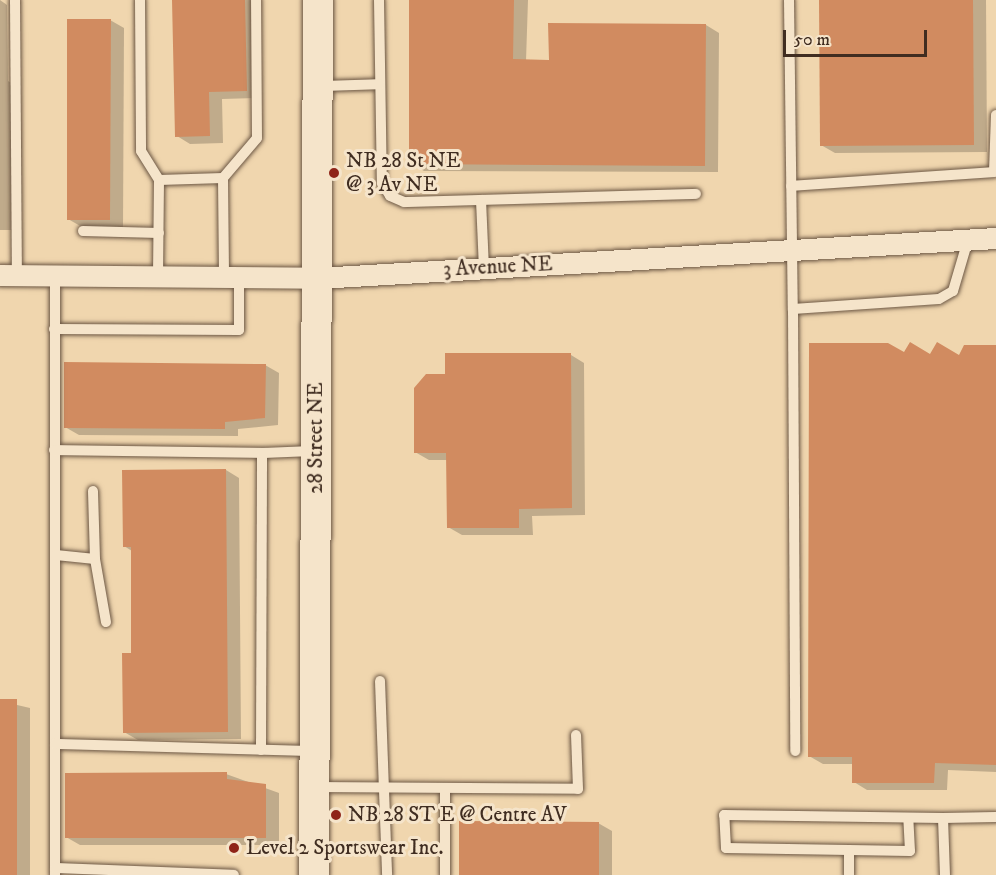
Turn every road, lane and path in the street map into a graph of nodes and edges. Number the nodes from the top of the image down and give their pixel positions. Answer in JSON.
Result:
{"nodes":[{"id":1,"x":15,"y":0,"type":"edge"},
{"id":2,"x":140,"y":0,"type":"edge"},
{"id":3,"x":256,"y":0,"type":"edge"},
{"id":4,"x":318,"y":0,"type":"edge"},
{"id":5,"x":379,"y":0,"type":"edge"},
{"id":6,"x":789,"y":0,"type":"edge"},
{"id":7,"x":380,"y":84,"type":"junction"},
{"id":8,"x":318,"y":86,"type":"junction"},
{"id":9,"x":996,"y":115,"type":"edge"},
{"id":10,"x":223,"y":178,"type":"junction"},
{"id":11,"x":159,"y":180,"type":"junction"},
{"id":12,"x":791,"y":186,"type":"junction"},
{"id":13,"x":696,"y":194,"type":"dead end"},
{"id":14,"x":482,"y":200,"type":"junction"},
{"id":15,"x":83,"y":231,"type":"dead end"},
{"id":16,"x":159,"y":232,"type":"junction"},
{"id":17,"x":996,"y":238,"type":"edge"},
{"id":18,"x":968,"y":240,"type":"junction"},
{"id":19,"x":795,"y":250,"type":"junction"},
{"id":20,"x":484,"y":268,"type":"junction"},
{"id":21,"x":9,"y":275,"type":"edge"},
{"id":22,"x":55,"y":275,"type":"junction"},
{"id":23,"x":158,"y":276,"type":"junction"},
{"id":24,"x":231,"y":277,"type":"junction"},
{"id":25,"x":318,"y":278,"type":"junction"},
{"id":26,"x":793,"y":309,"type":"junction"},
{"id":27,"x":54,"y":329,"type":"junction"},
{"id":28,"x":54,"y":450,"type":"junction"},
{"id":29,"x":316,"y":450,"type":"junction"},
{"id":30,"x":265,"y":453,"type":"junction"},
{"id":31,"x":93,"y":491,"type":"dead end"},
{"id":32,"x":56,"y":555,"type":"junction"},
{"id":33,"x":95,"y":559,"type":"junction"},
{"id":34,"x":106,"y":622,"type":"dead end"},
{"id":35,"x":380,"y":681,"type":"dead end"},
{"id":36,"x":576,"y":735,"type":"dead end"},
{"id":37,"x":56,"y":744,"type":"junction"},
{"id":38,"x":261,"y":750,"type":"junction"},
{"id":39,"x":314,"y":751,"type":"junction"},
{"id":40,"x":795,"y":751,"type":"dead end"},
{"id":41,"x":313,"y":787,"type":"junction"},
{"id":42,"x":381,"y":787,"type":"junction"},
{"id":43,"x":445,"y":788,"type":"junction"},
{"id":44,"x":996,"y":817,"type":"edge"},
{"id":45,"x":908,"y":818,"type":"junction"},
{"id":46,"x":943,"y":819,"type":"junction"},
{"id":47,"x":849,"y":850,"type":"junction"},
{"id":48,"x":55,"y":872,"type":"edge"},
{"id":49,"x":234,"y":875,"type":"edge"},
{"id":50,"x":314,"y":875,"type":"edge"},
{"id":51,"x":387,"y":875,"type":"edge"},
{"id":52,"x":445,"y":875,"type":"edge"},
{"id":53,"x":849,"y":875,"type":"edge"},
{"id":54,"x":945,"y":875,"type":"edge"}],
"edges":[{"from":1,"to":21,"type":"lane"},
{"from":2,"to":11,"type":"lane"},
{"from":3,"to":10,"type":"lane"},
{"from":4,"to":8,"type":"street","name":"28 Street NE"},
{"from":5,"to":7,"type":"lane"},
{"from":6,"to":12,"type":"lane"},
{"from":7,"to":8,"type":"lane"},
{"from":7,"to":14,"type":"lane"},
{"from":8,"to":25,"type":"street","name":"28 Street NE"},
{"from":9,"to":12,"type":"lane"},
{"from":10,"to":11,"type":"lane"},
{"from":10,"to":24,"type":"lane"},
{"from":11,"to":16,"type":"lane"},
{"from":12,"to":19,"type":"lane"},
{"from":13,"to":14,"type":"lane"},
{"from":14,"to":20,"type":"lane"},
{"from":15,"to":16,"type":"lane"},
{"from":16,"to":23,"type":"lane"},
{"from":17,"to":18,"type":"street","name":"3 Avenue NE"},
{"from":18,"to":19,"type":"street","name":"3 Avenue NE"},
{"from":18,"to":26,"type":"lane"},
{"from":19,"to":20,"type":"street","name":"3 Avenue NE"},
{"from":19,"to":26,"type":"lane"},
{"from":20,"to":25,"type":"street","name":"3 Avenue NE"},
{"from":21,"to":22,"type":"street","name":"3 Avenue NE"},
{"from":22,"to":23,"type":"street","name":"3 Avenue NE"},
{"from":22,"to":27,"type":"lane"},
{"from":23,"to":24,"type":"street","name":"3 Avenue NE"},
{"from":24,"to":25,"type":"street","name":"3 Avenue NE"},
{"from":24,"to":27,"type":"lane"},
{"from":25,"to":29,"type":"street","name":"28 Street NE"},
{"from":26,"to":40,"type":"lane"},
{"from":27,"to":28,"type":"lane"},
{"from":28,"to":30,"type":"lane"},
{"from":28,"to":32,"type":"lane"},
{"from":29,"to":30,"type":"lane"},
{"from":29,"to":39,"type":"street","name":"28 Street NE"},
{"from":30,"to":38,"type":"lane"},
{"from":31,"to":33,"type":"lane"},
{"from":32,"to":33,"type":"lane"},
{"from":32,"to":37,"type":"lane"},
{"from":33,"to":34,"type":"lane"},
{"from":35,"to":42,"type":"lane"},
{"from":36,"to":43,"type":"lane"},
{"from":37,"to":38,"type":"lane"},
{"from":37,"to":48,"type":"lane"},
{"from":38,"to":39,"type":"lane"},
{"from":39,"to":41,"type":"street","name":"28 Street NE"},
{"from":41,"to":42,"type":"lane"},
{"from":41,"to":50,"type":"street","name":"28 Street NE"},
{"from":42,"to":43,"type":"lane"},
{"from":42,"to":51,"type":"lane"},
{"from":43,"to":52,"type":"lane"},
{"from":44,"to":46,"type":"lane"},
{"from":45,"to":46,"type":"lane"},
{"from":45,"to":47,"type":"lane"},
{"from":45,"to":47,"type":"lane"},
{"from":46,"to":54,"type":"lane"},
{"from":47,"to":53,"type":"lane"},
{"from":48,"to":49,"type":"lane"}]}
